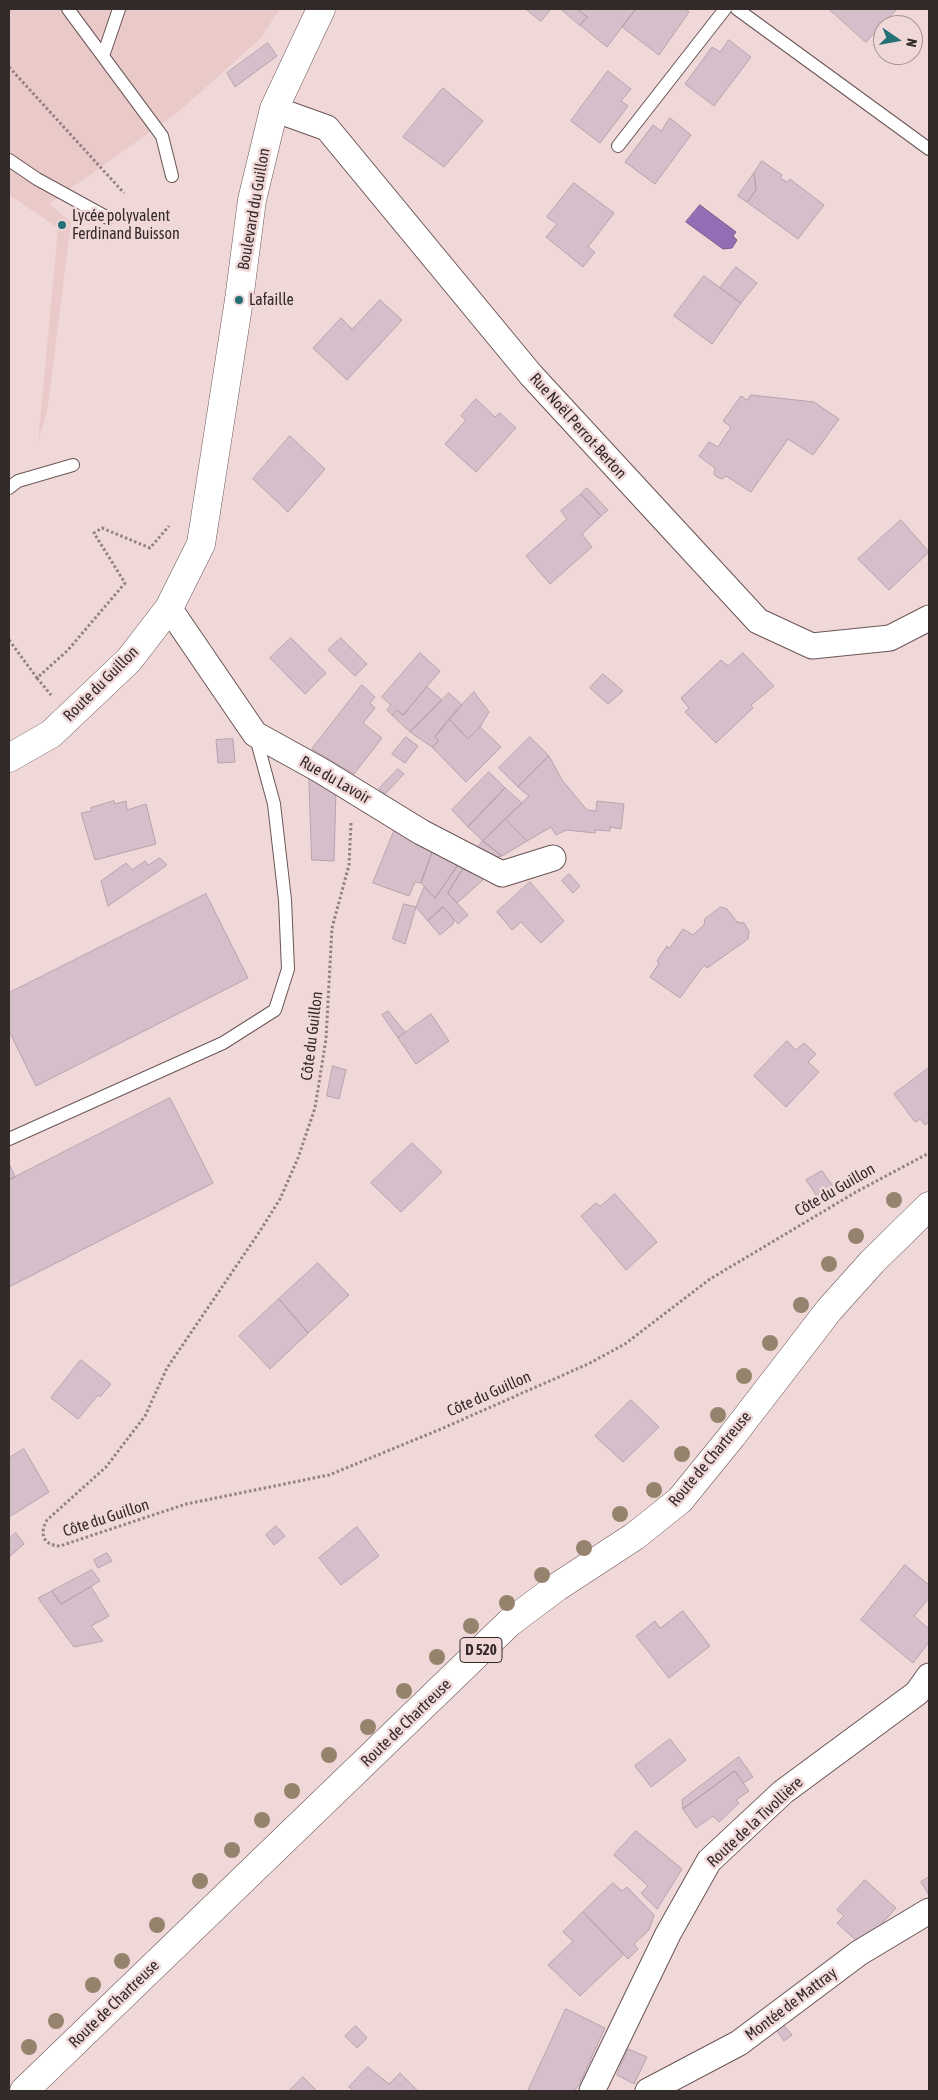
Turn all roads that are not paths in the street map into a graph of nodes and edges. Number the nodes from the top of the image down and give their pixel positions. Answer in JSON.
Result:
{"nodes":[{"id":1,"x":68,"y":9,"type":"edge"},
{"id":2,"x":118,"y":9,"type":"edge"},
{"id":3,"x":321,"y":9,"type":"edge"},
{"id":4,"x":725,"y":9,"type":"edge"},
{"id":5,"x":737,"y":9,"type":"edge"},
{"id":6,"x":103,"y":56,"type":"junction"},
{"id":7,"x":274,"y":109,"type":"junction"},
{"id":8,"x":618,"y":146,"type":"dead end"},
{"id":9,"x":929,"y":149,"type":"edge"},
{"id":10,"x":9,"y":160,"type":"edge"},
{"id":11,"x":172,"y":176,"type":"dead end"},
{"id":12,"x":108,"y":218,"type":"dead end"},
{"id":13,"x":74,"y":465,"type":"dead end"},
{"id":14,"x":212,"y":478,"type":"joint"},
{"id":15,"x":9,"y":488,"type":"edge"},
{"id":16,"x":169,"y":608,"type":"junction"},
{"id":17,"x":929,"y":618,"type":"edge"},
{"id":18,"x":255,"y":734,"type":"junction"},
{"id":19,"x":9,"y":758,"type":"edge"},
{"id":20,"x":553,"y":858,"type":"dead end"},
{"id":21,"x":9,"y":1138,"type":"edge"},
{"id":22,"x":929,"y":1206,"type":"edge"},
{"id":23,"x":929,"y":1676,"type":"edge"},
{"id":24,"x":929,"y":1911,"type":"edge"},
{"id":25,"x":24,"y":2091,"type":"edge"},
{"id":26,"x":592,"y":2091,"type":"edge"},
{"id":27,"x":648,"y":2091,"type":"edge"}],
"edges":[{"from":1,"to":6,"type":"lane"},
{"from":2,"to":6,"type":"lane"},
{"from":3,"to":7,"type":"main road","name":"Boulevard du Guillon"},
{"from":4,"to":8,"type":"lane"},
{"from":5,"to":9,"type":"lane"},
{"from":6,"to":11,"type":"lane"},
{"from":7,"to":14,"type":"main road","name":"Boulevard du Guillon"},
{"from":7,"to":17,"type":"street","name":"Rue Noël Perrot-Berton"},
{"from":10,"to":12,"type":"lane"},
{"from":13,"to":15,"type":"lane"},
{"from":14,"to":16,"type":"main road","name":"Route du Guillon"},
{"from":16,"to":18,"type":"street","name":"Rue du Lavoir"},
{"from":16,"to":19,"type":"main road","name":"Route du Guillon"},
{"from":18,"to":20,"type":"street","name":"Rue du Lavoir"},
{"from":18,"to":21,"type":"lane"},
{"from":22,"to":25,"type":"main road","name":"Route de Chartreuse","number":"D 520"},
{"from":23,"to":26,"type":"street","name":"Route de la Tivollière"},
{"from":24,"to":27,"type":"street","name":"Montée de Mattray"}]}
